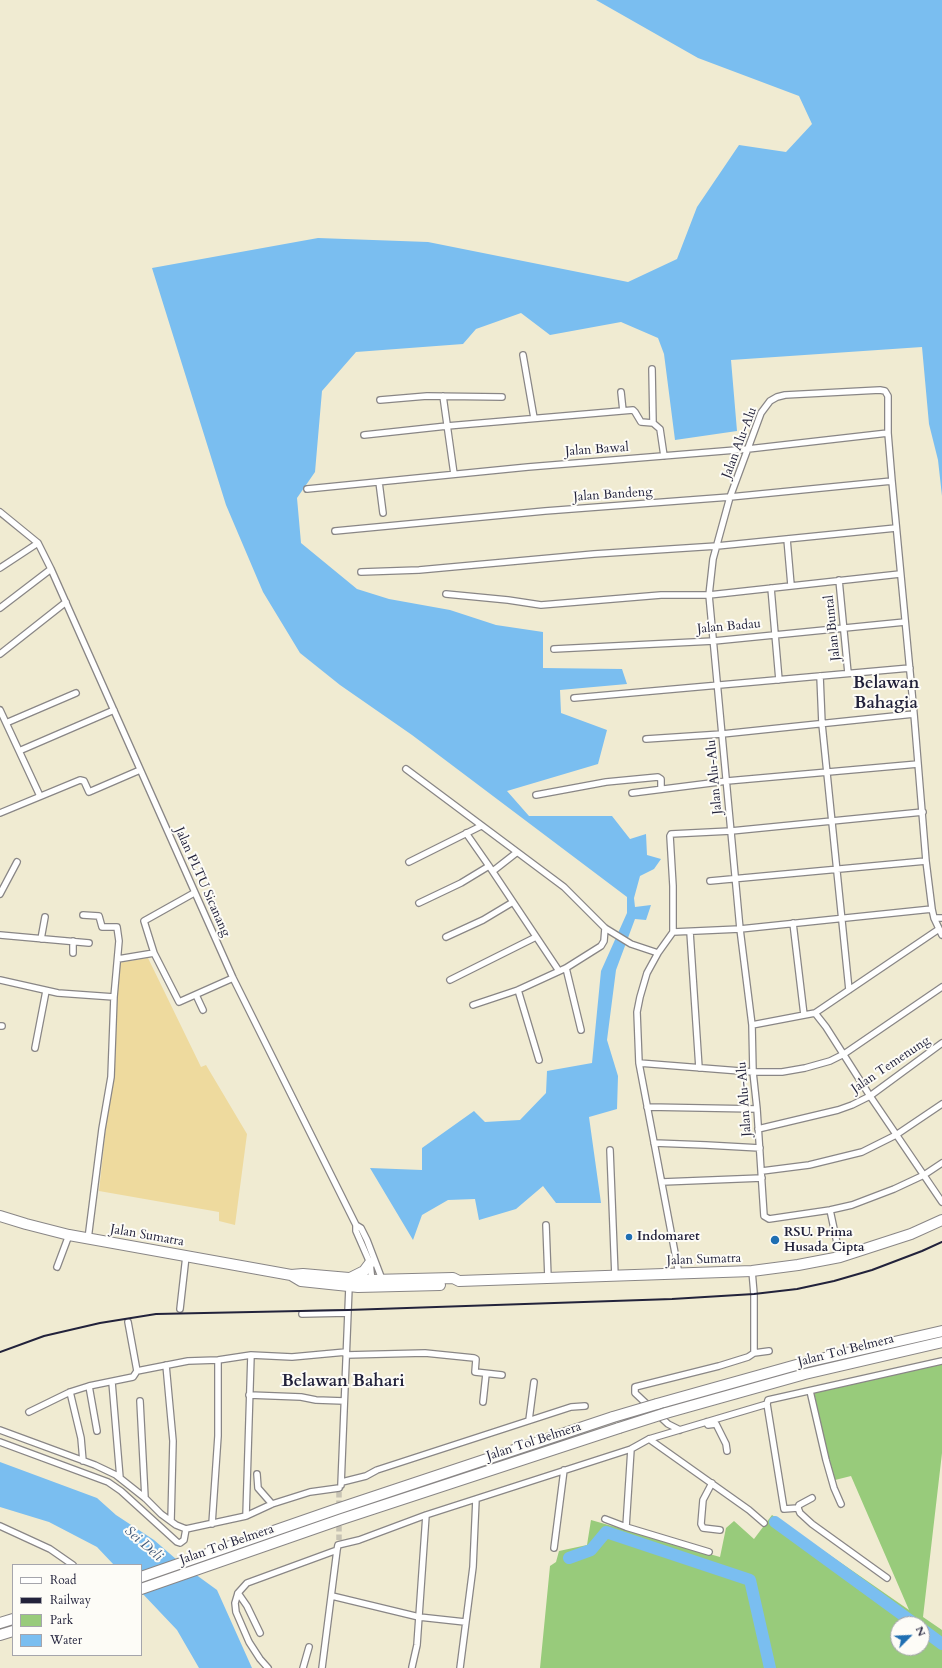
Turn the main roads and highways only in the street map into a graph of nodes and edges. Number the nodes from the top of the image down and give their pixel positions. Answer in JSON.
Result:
{"nodes":[{"id":1,"x":0,"y":1216,"type":"edge"},
{"id":2,"x":942,"y":1220,"type":"edge"},
{"id":3,"x":370,"y":1263,"type":"road end"},
{"id":4,"x":348,"y":1282,"type":"junction"},
{"id":5,"x":942,"y":1331,"type":"edge"},
{"id":6,"x":942,"y":1342,"type":"edge"},
{"id":7,"x":142,"y":1577,"type":"edge"},
{"id":8,"x":142,"y":1589,"type":"edge"},
{"id":9,"x":12,"y":1619,"type":"edge"},
{"id":10,"x":0,"y":1623,"type":"edge"},
{"id":11,"x":12,"y":1631,"type":"edge"},
{"id":12,"x":0,"y":1635,"type":"edge"}],
"edges":[{"from":1,"to":4,"type":"highway","name":"Jalan Sumatra"},
{"from":2,"to":4,"type":"highway","name":"Jalan Sumatra"},
{"from":3,"to":4,"type":"highway"},
{"from":5,"to":7,"type":"highway","name":"Jalan Tol Belmera","bridge":true},
{"from":6,"to":8,"type":"highway","name":"Jalan Tol Belmera","bridge":true},
{"from":9,"to":10,"type":"highway"},
{"from":11,"to":12,"type":"highway"}]}
